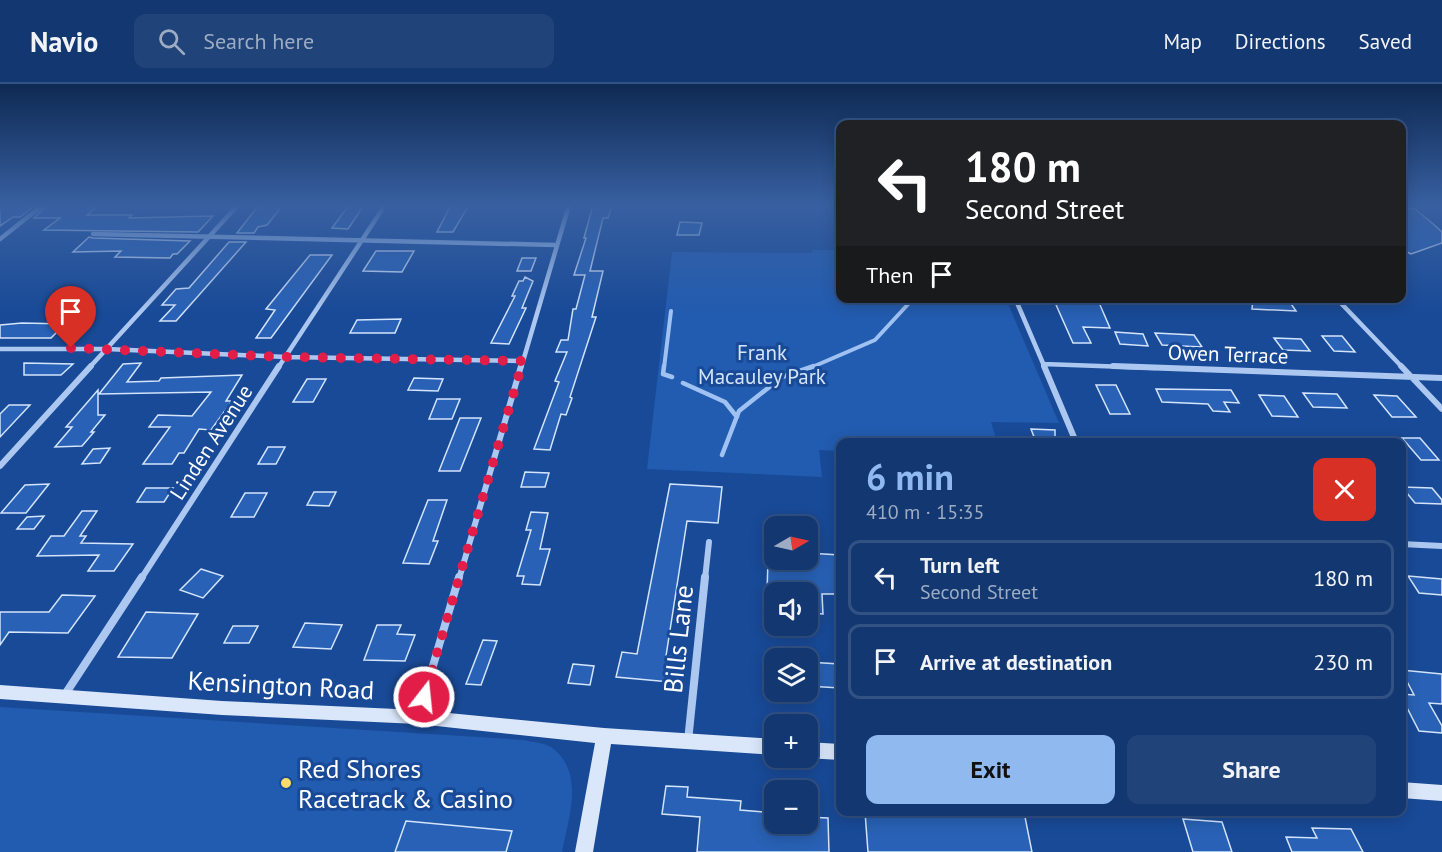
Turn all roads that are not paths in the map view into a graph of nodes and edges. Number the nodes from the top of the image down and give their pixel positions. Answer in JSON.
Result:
{"nodes":[{"id":1,"x":206,"y":241,"type":"edge"},
{"id":2,"x":356,"y":241,"type":"edge"},
{"id":3,"x":362,"y":241,"type":"junction"},
{"id":4,"x":557,"y":241,"type":"edge"},
{"id":5,"x":556,"y":245,"type":"junction"},
{"id":6,"x":1017,"y":303,"type":"edge"},
{"id":7,"x":1341,"y":303,"type":"edge"},
{"id":8,"x":0,"y":349,"type":"edge"},
{"id":9,"x":107,"y":349,"type":"junction"},
{"id":10,"x":286,"y":357,"type":"junction"},
{"id":11,"x":523,"y":361,"type":"junction"},
{"id":12,"x":1043,"y":364,"type":"junction"},
{"id":13,"x":1412,"y":377,"type":"junction"},
{"id":14,"x":1442,"y":378,"type":"edge"},
{"id":15,"x":1442,"y":409,"type":"edge"},
{"id":16,"x":1074,"y":438,"type":"edge"},
{"id":17,"x":0,"y":466,"type":"edge"},
{"id":18,"x":710,"y":542,"type":"dead end"},
{"id":19,"x":1406,"y":544,"type":"edge"},
{"id":20,"x":1442,"y":546,"type":"edge"},
{"id":21,"x":0,"y":692,"type":"edge"},
{"id":22,"x":64,"y":696,"type":"junction"},
{"id":23,"x":418,"y":717,"type":"junction"},
{"id":24,"x":604,"y":736,"type":"junction"},
{"id":25,"x":688,"y":742,"type":"junction"},
{"id":26,"x":764,"y":746,"type":"edge"},
{"id":27,"x":818,"y":751,"type":"edge"},
{"id":28,"x":836,"y":752,"type":"edge"},
{"id":29,"x":1406,"y":790,"type":"edge"},
{"id":30,"x":1442,"y":793,"type":"edge"},
{"id":31,"x":584,"y":852,"type":"edge"}],
"edges":[{"from":1,"to":9,"type":"street"},
{"from":2,"to":3,"type":"street"},
{"from":3,"to":5,"type":"street"},
{"from":3,"to":10,"type":"street","name":"Linden Avenue"},
{"from":4,"to":5,"type":"street"},
{"from":5,"to":11,"type":"street"},
{"from":6,"to":12,"type":"street"},
{"from":7,"to":13,"type":"street"},
{"from":8,"to":9,"type":"street"},
{"from":9,"to":10,"type":"street"},
{"from":9,"to":17,"type":"street"},
{"from":10,"to":11,"type":"street"},
{"from":10,"to":22,"type":"street","name":"Linden Avenue"},
{"from":11,"to":23,"type":"street"},
{"from":12,"to":13,"type":"street","name":"Owen Terrace"},
{"from":12,"to":16,"type":"street"},
{"from":13,"to":14,"type":"street","name":"Owen Terrace"},
{"from":13,"to":15,"type":"street"},
{"from":18,"to":25,"type":"street","name":"Bills Lane"},
{"from":19,"to":20,"type":"street"},
{"from":21,"to":22,"type":"street","name":"Kensington Road"},
{"from":22,"to":23,"type":"street","name":"Kensington Road"},
{"from":23,"to":24,"type":"street","name":"Kensington Road"},
{"from":24,"to":25,"type":"street","name":"Kensington Road"},
{"from":24,"to":31,"type":"street"},
{"from":25,"to":26,"type":"street","name":"Kensington Road"},
{"from":27,"to":28,"type":"street"},
{"from":29,"to":30,"type":"street"}]}
